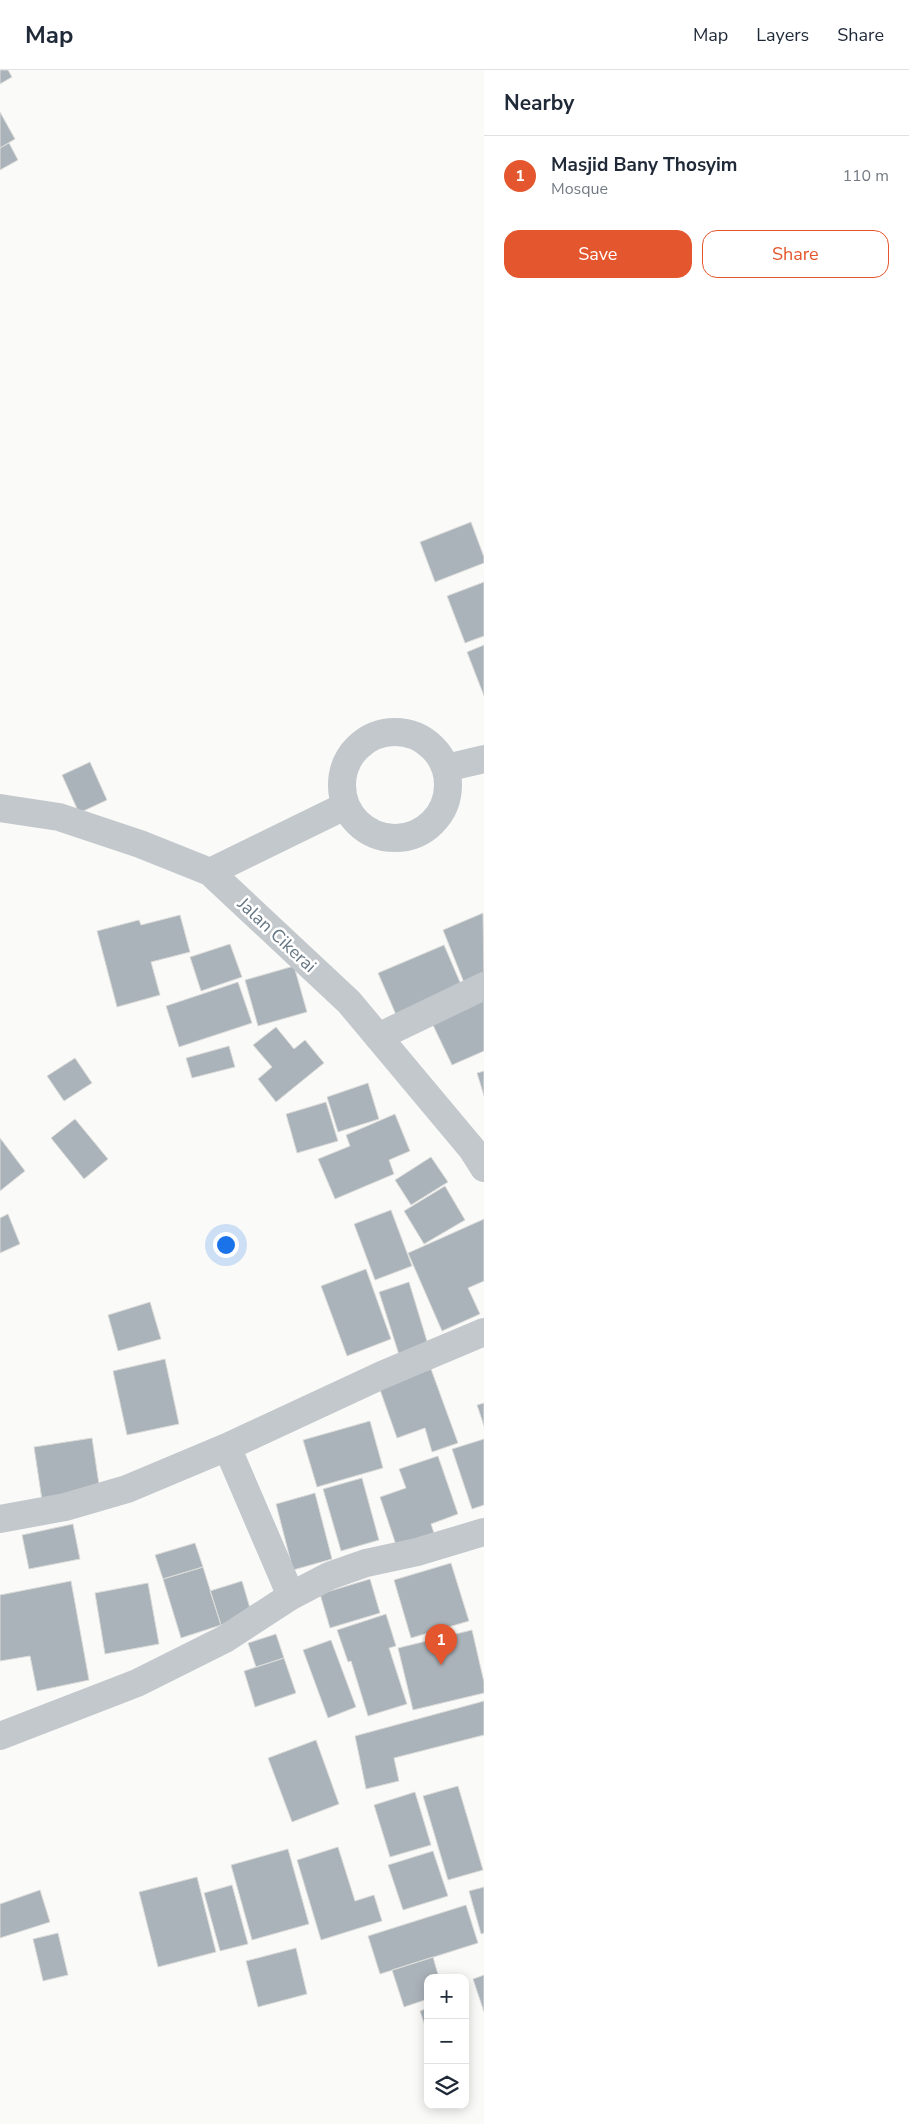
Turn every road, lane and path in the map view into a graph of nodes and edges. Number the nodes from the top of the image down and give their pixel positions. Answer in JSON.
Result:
{"nodes":[{"id":1,"x":484,"y":759,"type":"edge"},
{"id":2,"x":446,"y":768,"type":"junction"},
{"id":3,"x":346,"y":806,"type":"junction"},
{"id":4,"x":0,"y":808,"type":"edge"},
{"id":5,"x":210,"y":872,"type":"junction"},
{"id":6,"x":484,"y":986,"type":"edge"},
{"id":7,"x":378,"y":1037,"type":"junction"},
{"id":8,"x":484,"y":1168,"type":"edge"},
{"id":9,"x":484,"y":1332,"type":"edge"},
{"id":10,"x":226,"y":1447,"type":"junction"},
{"id":11,"x":0,"y":1520,"type":"edge"},
{"id":12,"x":484,"y":1532,"type":"edge"},
{"id":13,"x":290,"y":1596,"type":"junction"},
{"id":14,"x":0,"y":1736,"type":"edge"}],
"edges":[{"from":1,"to":2,"type":"street"},
{"from":2,"to":3,"type":"street"},
{"from":2,"to":3,"type":"street"},
{"from":3,"to":5,"type":"street"},
{"from":4,"to":5,"type":"street","name":"Jalan Cikerai"},
{"from":5,"to":7,"type":"street","name":"Jalan Cikerai"},
{"from":6,"to":7,"type":"street"},
{"from":7,"to":8,"type":"street","name":"Jalan Cikerai"},
{"from":9,"to":10,"type":"street"},
{"from":10,"to":11,"type":"street"},
{"from":10,"to":13,"type":"street"},
{"from":12,"to":13,"type":"street"},
{"from":13,"to":14,"type":"street"}]}
